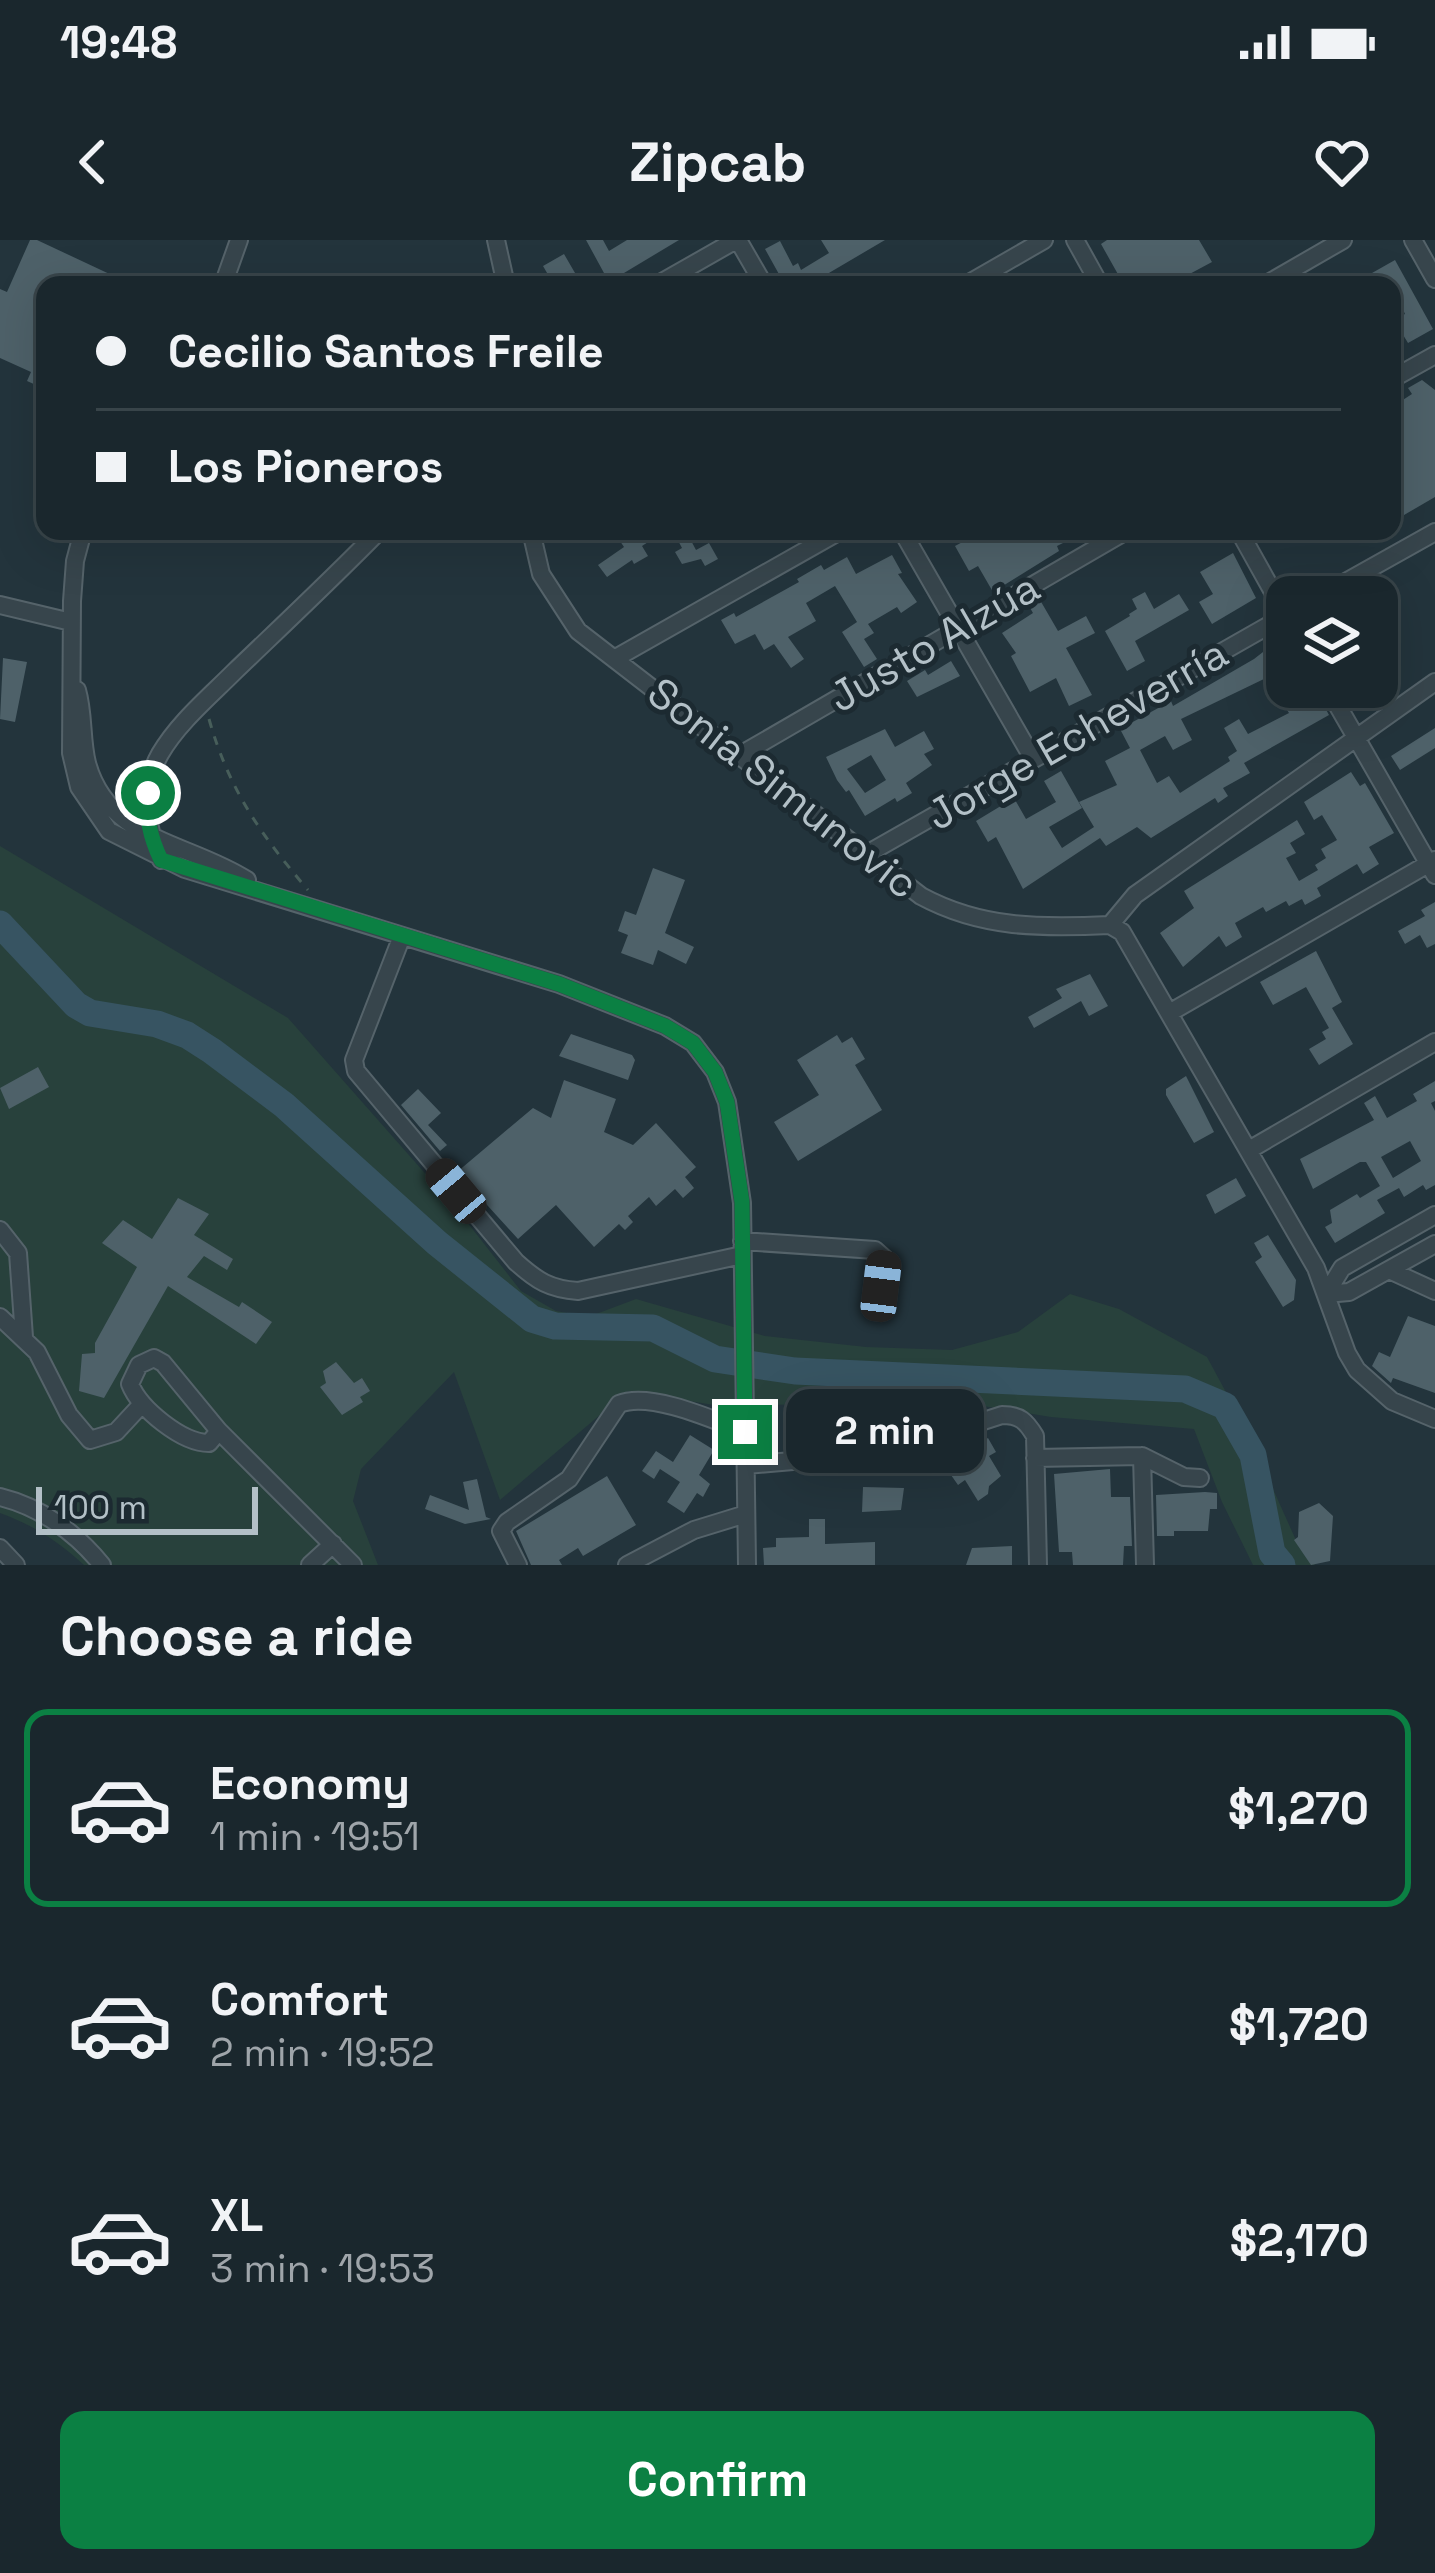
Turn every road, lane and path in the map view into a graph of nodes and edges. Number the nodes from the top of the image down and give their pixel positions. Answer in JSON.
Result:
{"nodes":[{"id":1,"x":239,"y":240,"type":"edge"},
{"id":2,"x":496,"y":240,"type":"edge"},
{"id":3,"x":737,"y":240,"type":"edge"},
{"id":4,"x":1044,"y":240,"type":"edge"},
{"id":5,"x":1075,"y":240,"type":"edge"},
{"id":6,"x":1343,"y":240,"type":"edge"},
{"id":7,"x":1413,"y":240,"type":"edge"},
{"id":8,"x":226,"y":276,"type":"edge"},
{"id":9,"x":504,"y":276,"type":"edge"},
{"id":10,"x":673,"y":276,"type":"edge"},
{"id":11,"x":759,"y":276,"type":"edge"},
{"id":12,"x":982,"y":276,"type":"edge"},
{"id":13,"x":1095,"y":276,"type":"edge"},
{"id":14,"x":1281,"y":276,"type":"edge"},
{"id":15,"x":1435,"y":279,"type":"edge"},
{"id":16,"x":1435,"y":355,"type":"edge"},
{"id":17,"x":1401,"y":374,"type":"edge"},
{"id":18,"x":1435,"y":532,"type":"edge"},
{"id":19,"x":81,"y":540,"type":"edge"},
{"id":20,"x":370,"y":540,"type":"edge"},
{"id":21,"x":533,"y":540,"type":"edge"},
{"id":22,"x":824,"y":540,"type":"edge"},
{"id":23,"x":907,"y":540,"type":"edge"},
{"id":24,"x":1110,"y":540,"type":"edge"},
{"id":25,"x":1244,"y":540,"type":"edge"},
{"id":26,"x":1356,"y":576,"type":"edge"},
{"id":27,"x":1266,"y":579,"type":"edge"},
{"id":28,"x":0,"y":605,"type":"edge"},
{"id":29,"x":71,"y":622,"type":"junction"},
{"id":30,"x":1266,"y":628,"type":"edge"},
{"id":31,"x":957,"y":629,"type":"junction"},
{"id":32,"x":614,"y":659,"type":"junction"},
{"id":33,"x":73,"y":677,"type":"junction"},
{"id":34,"x":1435,"y":682,"type":"edge"},
{"id":35,"x":204,"y":702,"type":"junction"},
{"id":36,"x":1339,"y":708,"type":"edge"},
{"id":37,"x":1356,"y":739,"type":"junction"},
{"id":38,"x":742,"y":754,"type":"junction"},
{"id":39,"x":1032,"y":757,"type":"junction"},
{"id":40,"x":151,"y":838,"type":"junction"},
{"id":41,"x":867,"y":854,"type":"junction"},
{"id":42,"x":161,"y":860,"type":"junction"},
{"id":43,"x":1433,"y":866,"type":"edge"},
{"id":44,"x":258,"y":889,"type":"junction"},
{"id":45,"x":324,"y":910,"type":"junction"},
{"id":46,"x":1110,"y":925,"type":"junction"},
{"id":47,"x":402,"y":936,"type":"junction"},
{"id":48,"x":1171,"y":1012,"type":"junction"},
{"id":49,"x":1435,"y":1042,"type":"edge"},
{"id":50,"x":1250,"y":1150,"type":"junction"},
{"id":51,"x":1435,"y":1215,"type":"edge"},
{"id":52,"x":0,"y":1230,"type":"edge"},
{"id":53,"x":1435,"y":1244,"type":"edge"},
{"id":54,"x":742,"y":1248,"type":"junction"},
{"id":55,"x":1389,"y":1270,"type":"junction"},
{"id":56,"x":881,"y":1286,"type":"dead end"},
{"id":57,"x":1435,"y":1291,"type":"edge"},
{"id":58,"x":1326,"y":1294,"type":"junction"},
{"id":59,"x":0,"y":1317,"type":"edge"},
{"id":60,"x":24,"y":1336,"type":"junction"},
{"id":61,"x":142,"y":1404,"type":"junction"},
{"id":62,"x":1435,"y":1419,"type":"edge"},
{"id":63,"x":219,"y":1431,"type":"junction"},
{"id":64,"x":745,"y":1432,"type":"junction"},
{"id":65,"x":1142,"y":1456,"type":"junction"},
{"id":66,"x":1035,"y":1458,"type":"junction"},
{"id":67,"x":746,"y":1465,"type":"junction"},
{"id":68,"x":1200,"y":1478,"type":"dead end"},
{"id":69,"x":0,"y":1497,"type":"edge"},
{"id":70,"x":746,"y":1514,"type":"junction"},
{"id":71,"x":333,"y":1544,"type":"junction"},
{"id":72,"x":0,"y":1548,"type":"edge"},
{"id":73,"x":16,"y":1565,"type":"edge"},
{"id":74,"x":102,"y":1565,"type":"edge"},
{"id":75,"x":310,"y":1565,"type":"edge"},
{"id":76,"x":353,"y":1565,"type":"edge"},
{"id":77,"x":518,"y":1565,"type":"edge"},
{"id":78,"x":627,"y":1565,"type":"edge"},
{"id":79,"x":747,"y":1565,"type":"edge"},
{"id":80,"x":1038,"y":1565,"type":"edge"},
{"id":81,"x":1145,"y":1565,"type":"edge"}],
"edges":[{"from":1,"to":8,"type":"street"},
{"from":2,"to":9,"type":"street"},
{"from":3,"to":10,"type":"street"},
{"from":3,"to":11,"type":"street"},
{"from":4,"to":12,"type":"street"},
{"from":5,"to":13,"type":"street"},
{"from":6,"to":14,"type":"street"},
{"from":7,"to":15,"type":"street"},
{"from":16,"to":17,"type":"street"},
{"from":18,"to":26,"type":"street"},
{"from":19,"to":29,"type":"street"},
{"from":20,"to":35,"type":"street"},
{"from":21,"to":32,"type":"street","name":"Sonia Simunovic"},
{"from":22,"to":32,"type":"street"},
{"from":23,"to":31,"type":"street"},
{"from":24,"to":31,"type":"street","name":"Justo Alzúa"},
{"from":25,"to":27,"type":"street"},
{"from":28,"to":29,"type":"street"},
{"from":29,"to":33,"type":"street"},
{"from":30,"to":39,"type":"street","name":"Jorge Echeverría"},
{"from":31,"to":38,"type":"street","name":"Justo Alzúa"},
{"from":31,"to":39,"type":"street"},
{"from":32,"to":38,"type":"street","name":"Sonia Simunovic"},
{"from":33,"to":40,"type":"street"},
{"from":33,"to":42,"type":"street"},
{"from":34,"to":37,"type":"street"},
{"from":35,"to":40,"type":"street"},
{"from":35,"to":45,"type":"path"},
{"from":36,"to":37,"type":"street"},
{"from":37,"to":43,"type":"street"},
{"from":37,"to":46,"type":"street"},
{"from":38,"to":41,"type":"street","name":"Sonia Simunovic"},
{"from":39,"to":41,"type":"street","name":"Jorge Echeverría"},
{"from":40,"to":42,"type":"street"},
{"from":40,"to":44,"type":"street"},
{"from":41,"to":46,"type":"street","name":"Sonia Simunovic"},
{"from":42,"to":44,"type":"street"},
{"from":43,"to":48,"type":"street"},
{"from":44,"to":45,"type":"street"},
{"from":45,"to":47,"type":"street"},
{"from":46,"to":48,"type":"street"},
{"from":47,"to":54,"type":"street"},
{"from":47,"to":54,"type":"street"},
{"from":48,"to":50,"type":"street"},
{"from":49,"to":50,"type":"street"},
{"from":50,"to":58,"type":"street"},
{"from":51,"to":58,"type":"street"},
{"from":52,"to":60,"type":"street"},
{"from":53,"to":55,"type":"street"},
{"from":54,"to":56,"type":"street"},
{"from":54,"to":64,"type":"street"},
{"from":55,"to":57,"type":"street"},
{"from":55,"to":58,"type":"street"},
{"from":58,"to":62,"type":"street"},
{"from":59,"to":60,"type":"street"},
{"from":60,"to":61,"type":"street"},
{"from":61,"to":63,"type":"street"},
{"from":61,"to":63,"type":"street"},
{"from":63,"to":71,"type":"street"},
{"from":64,"to":67,"type":"street"},
{"from":64,"to":77,"type":"street"},
{"from":65,"to":66,"type":"street"},
{"from":65,"to":68,"type":"street"},
{"from":65,"to":81,"type":"street"},
{"from":66,"to":67,"type":"street"},
{"from":66,"to":80,"type":"street"},
{"from":67,"to":70,"type":"street"},
{"from":69,"to":74,"type":"street"},
{"from":70,"to":78,"type":"street"},
{"from":70,"to":79,"type":"street"},
{"from":71,"to":75,"type":"street"},
{"from":71,"to":76,"type":"street"},
{"from":72,"to":73,"type":"street"}]}
